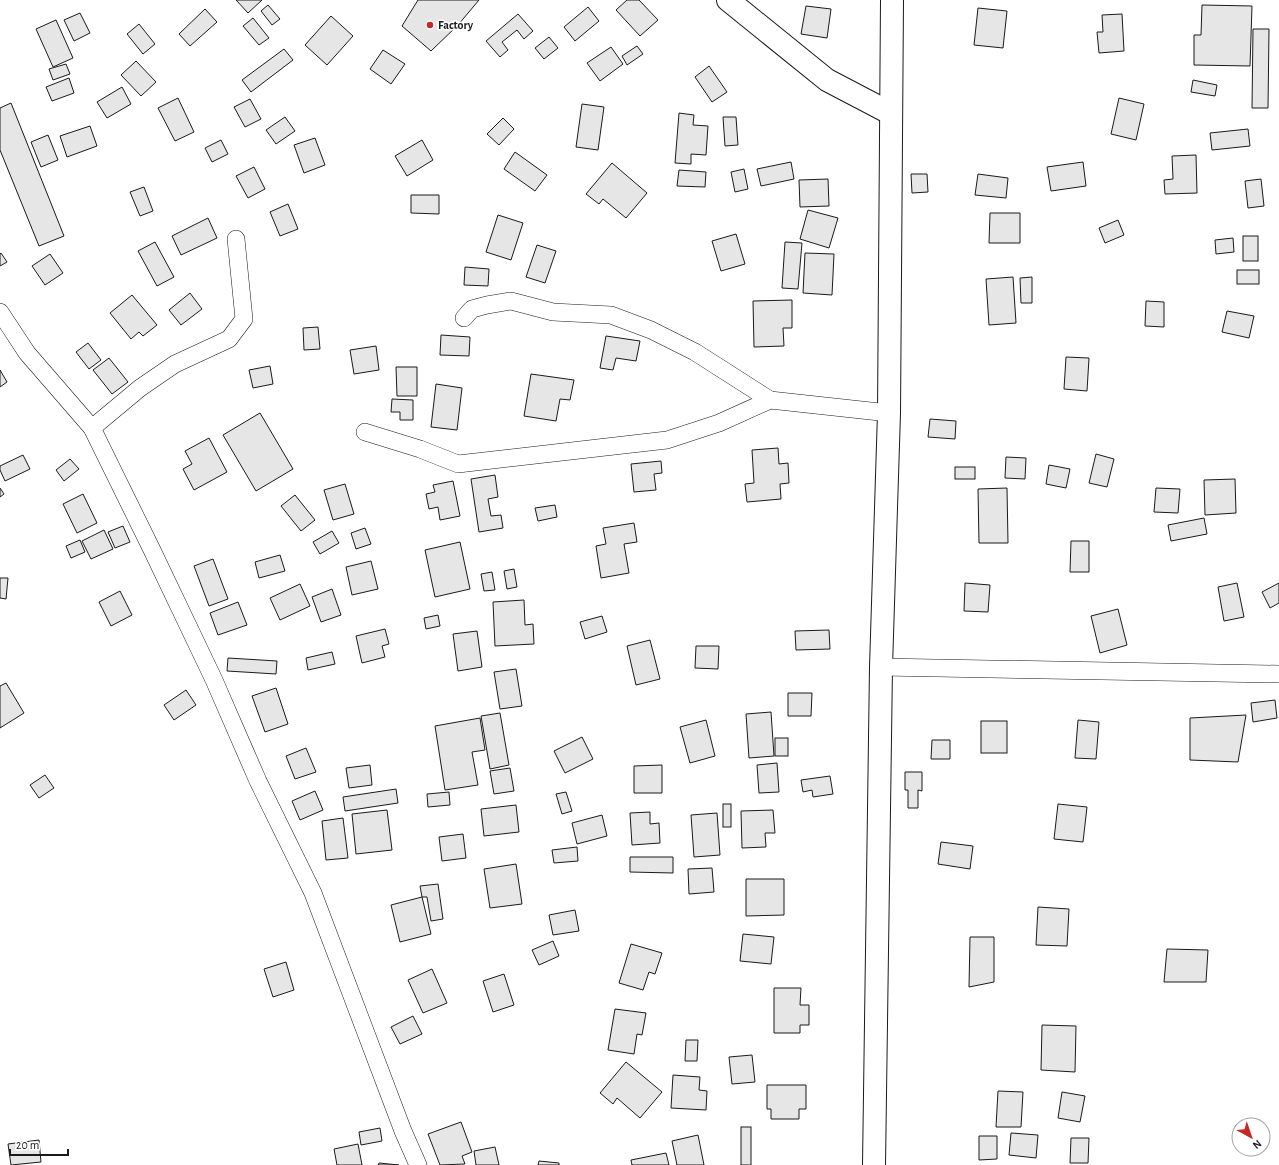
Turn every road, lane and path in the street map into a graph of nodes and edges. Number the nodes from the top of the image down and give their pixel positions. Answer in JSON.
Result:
{"nodes":[{"id":1,"x":728,"y":0,"type":"edge"},
{"id":2,"x":892,"y":0,"type":"edge"},
{"id":3,"x":890,"y":113,"type":"junction"},
{"id":4,"x":236,"y":239,"type":"dead end"},
{"id":5,"x":0,"y":312,"type":"edge"},
{"id":6,"x":464,"y":318,"type":"dead end"},
{"id":7,"x":770,"y":400,"type":"junction"},
{"id":8,"x":888,"y":413,"type":"junction"},
{"id":9,"x":92,"y":428,"type":"junction"},
{"id":10,"x":365,"y":432,"type":"dead end"},
{"id":11,"x":881,"y":667,"type":"junction"},
{"id":12,"x":1279,"y":674,"type":"edge"},
{"id":13,"x":418,"y":1165,"type":"edge"},
{"id":14,"x":874,"y":1165,"type":"edge"}],
"edges":[{"from":1,"to":3,"type":"main road"},
{"from":2,"to":3,"type":"main road"},
{"from":3,"to":8,"type":"main road"},
{"from":4,"to":9,"type":"street"},
{"from":5,"to":9,"type":"street"},
{"from":6,"to":7,"type":"street"},
{"from":7,"to":8,"type":"street"},
{"from":7,"to":10,"type":"street"},
{"from":8,"to":11,"type":"main road"},
{"from":9,"to":13,"type":"street"},
{"from":11,"to":12,"type":"street"},
{"from":11,"to":14,"type":"main road"}]}
